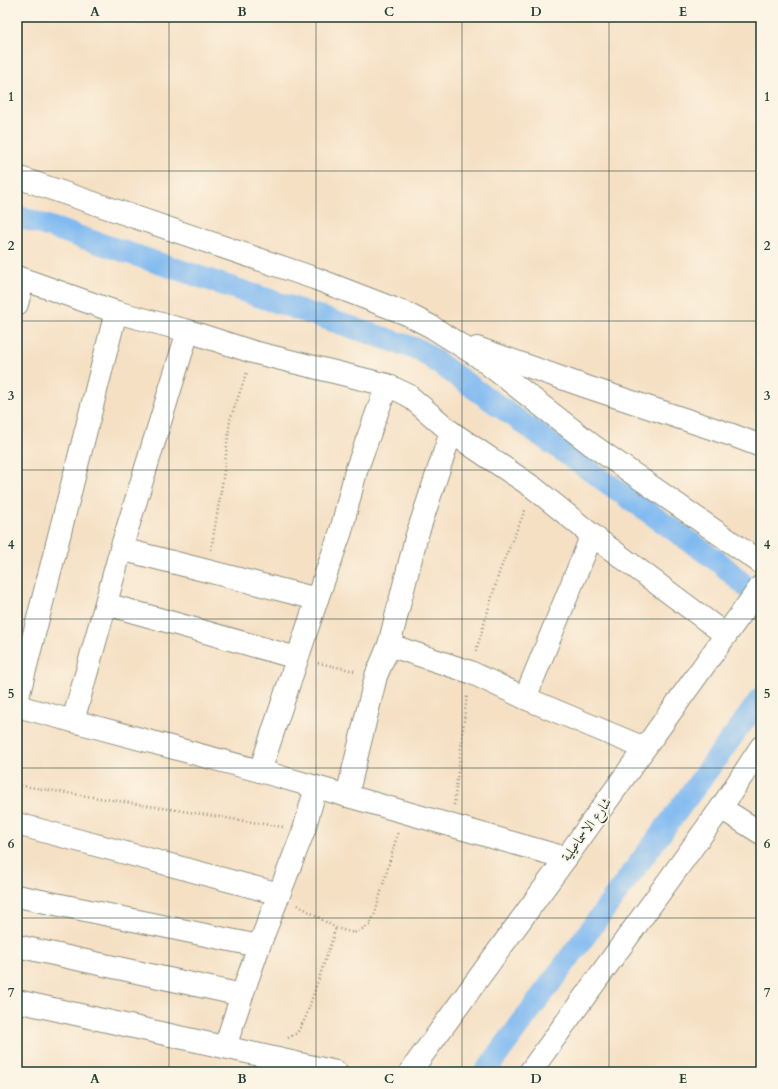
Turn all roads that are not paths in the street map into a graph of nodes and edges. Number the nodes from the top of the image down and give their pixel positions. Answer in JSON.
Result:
{"nodes":[{"id":1,"x":17,"y":177,"type":"edge"},
{"id":2,"x":20,"y":278,"type":"edge"},
{"id":3,"x":17,"y":304,"type":"edge"},
{"id":4,"x":116,"y":312,"type":"junction"},
{"id":5,"x":188,"y":331,"type":"junction"},
{"id":6,"x":454,"y":340,"type":"junction"},
{"id":7,"x":387,"y":385,"type":"junction"},
{"id":8,"x":451,"y":432,"type":"junction"},
{"id":9,"x":761,"y":446,"type":"edge"},
{"id":10,"x":592,"y":535,"type":"junction"},
{"id":11,"x":121,"y":549,"type":"junction"},
{"id":12,"x":761,"y":563,"type":"edge"},
{"id":13,"x":761,"y":586,"type":"edge"},
{"id":14,"x":317,"y":599,"type":"junction"},
{"id":15,"x":106,"y":604,"type":"junction"},
{"id":16,"x":731,"y":628,"type":"junction"},
{"id":17,"x":389,"y":645,"type":"junction"},
{"id":18,"x":297,"y":658,"type":"junction"},
{"id":19,"x":525,"y":698,"type":"junction"},
{"id":20,"x":17,"y":701,"type":"edge"},
{"id":21,"x":17,"y":706,"type":"edge"},
{"id":22,"x":73,"y":721,"type":"junction"},
{"id":23,"x":761,"y":747,"type":"edge"},
{"id":24,"x":644,"y":748,"type":"junction"},
{"id":25,"x":260,"y":770,"type":"junction"},
{"id":26,"x":316,"y":788,"type":"junction"},
{"id":27,"x":347,"y":796,"type":"junction"},
{"id":28,"x":721,"y":808,"type":"junction"},
{"id":29,"x":17,"y":824,"type":"edge"},
{"id":30,"x":761,"y":833,"type":"edge"},
{"id":31,"x":566,"y":858,"type":"junction"},
{"id":32,"x":279,"y":894,"type":"junction"},
{"id":33,"x":17,"y":896,"type":"edge"},
{"id":34,"x":17,"y":946,"type":"edge"},
{"id":35,"x":259,"y":946,"type":"junction"},
{"id":36,"x":242,"y":995,"type":"junction"},
{"id":37,"x":17,"y":1000,"type":"edge"},
{"id":38,"x":225,"y":1047,"type":"junction"},
{"id":39,"x":336,"y":1072,"type":"edge"},
{"id":40,"x":410,"y":1072,"type":"edge"},
{"id":41,"x":530,"y":1072,"type":"edge"}],
"edges":[{"from":1,"to":6,"type":"street"},
{"from":2,"to":3,"type":"street"},
{"from":2,"to":4,"type":"street"},
{"from":4,"to":5,"type":"street"},
{"from":4,"to":20,"type":"street"},
{"from":5,"to":7,"type":"street"},
{"from":5,"to":11,"type":"street"},
{"from":6,"to":9,"type":"street"},
{"from":6,"to":12,"type":"street"},
{"from":7,"to":8,"type":"street"},
{"from":7,"to":14,"type":"street"},
{"from":8,"to":10,"type":"street"},
{"from":8,"to":17,"type":"street"},
{"from":10,"to":16,"type":"street"},
{"from":10,"to":19,"type":"street"},
{"from":11,"to":14,"type":"street"},
{"from":11,"to":15,"type":"street"},
{"from":13,"to":16,"type":"street","name":"شارع الاسماعيلية"},
{"from":14,"to":18,"type":"street"},
{"from":15,"to":18,"type":"street"},
{"from":15,"to":22,"type":"street"},
{"from":16,"to":24,"type":"street","name":"شارع الاسماعيلية"},
{"from":17,"to":19,"type":"street"},
{"from":17,"to":27,"type":"street"},
{"from":18,"to":25,"type":"street"},
{"from":19,"to":24,"type":"street"},
{"from":21,"to":22,"type":"street"},
{"from":22,"to":25,"type":"street"},
{"from":23,"to":28,"type":"street"},
{"from":24,"to":31,"type":"street","name":"شارع الاسماعيلية"},
{"from":25,"to":26,"type":"street"},
{"from":26,"to":27,"type":"street"},
{"from":26,"to":32,"type":"street"},
{"from":27,"to":31,"type":"street"},
{"from":28,"to":30,"type":"street"},
{"from":28,"to":41,"type":"street"},
{"from":29,"to":32,"type":"street"},
{"from":31,"to":40,"type":"street","name":"شارع الاسماعيلية"},
{"from":32,"to":35,"type":"street"},
{"from":33,"to":35,"type":"street"},
{"from":34,"to":36,"type":"street"},
{"from":35,"to":36,"type":"street"},
{"from":36,"to":38,"type":"street"},
{"from":37,"to":38,"type":"street"},
{"from":38,"to":39,"type":"street"}]}
